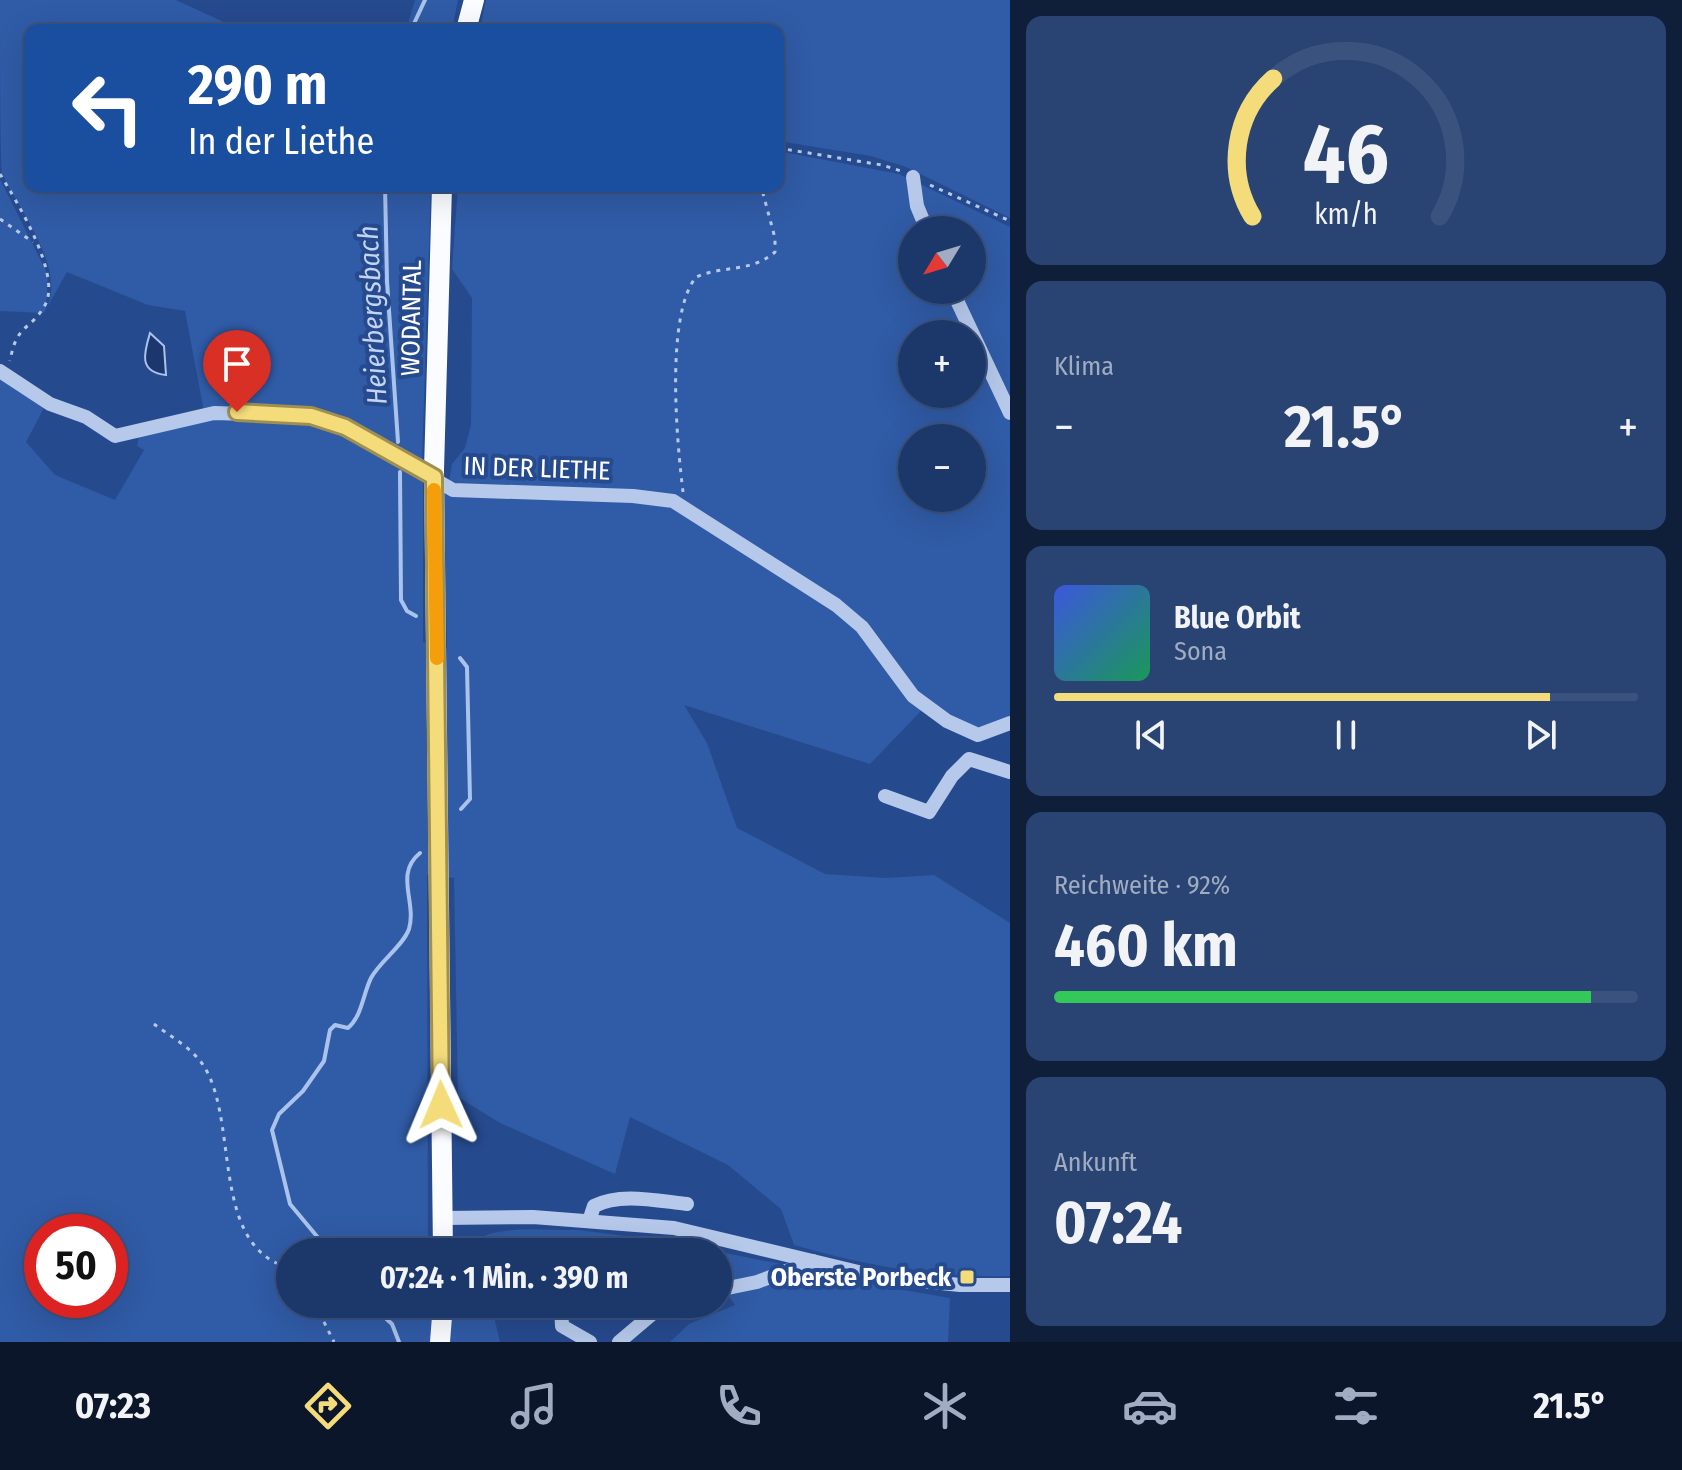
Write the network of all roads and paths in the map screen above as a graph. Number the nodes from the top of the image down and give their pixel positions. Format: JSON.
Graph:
{"nodes":[{"id":1,"x":474,"y":0,"type":"edge"},
{"id":2,"x":468,"y":24,"type":"edge"},
{"id":3,"x":784,"y":149,"type":"edge"},
{"id":4,"x":0,"y":174,"type":"edge"},
{"id":5,"x":913,"y":177,"type":"junction"},
{"id":6,"x":442,"y":192,"type":"edge"},
{"id":7,"x":763,"y":192,"type":"edge"},
{"id":8,"x":921,"y":216,"type":"edge"},
{"id":9,"x":0,"y":219,"type":"edge"},
{"id":10,"x":1010,"y":221,"type":"edge"},
{"id":11,"x":36,"y":245,"type":"junction"},
{"id":12,"x":959,"y":304,"type":"edge"},
{"id":13,"x":4,"y":372,"type":"edge"},
{"id":14,"x":1010,"y":413,"type":"edge"},
{"id":15,"x":434,"y":477,"type":"junction"},
{"id":16,"x":685,"y":508,"type":"junction"},
{"id":17,"x":1010,"y":723,"type":"edge"},
{"id":18,"x":1010,"y":772,"type":"edge"},
{"id":19,"x":885,"y":796,"type":"dead end"},
{"id":20,"x":154,"y":1024,"type":"dead end"},
{"id":21,"x":687,"y":1204,"type":"dead end"},
{"id":22,"x":443,"y":1218,"type":"junction"},
{"id":23,"x":477,"y":1218,"type":"junction"},
{"id":24,"x":589,"y":1221,"type":"junction"},
{"id":25,"x":443,"y":1238,"type":"edge"},
{"id":26,"x":468,"y":1238,"type":"edge"},
{"id":27,"x":813,"y":1261,"type":"junction"},
{"id":28,"x":276,"y":1264,"type":"edge"},
{"id":29,"x":1010,"y":1285,"type":"edge"},
{"id":30,"x":732,"y":1287,"type":"edge"},
{"id":31,"x":322,"y":1318,"type":"edge"},
{"id":32,"x":442,"y":1318,"type":"edge"},
{"id":33,"x":562,"y":1318,"type":"edge"},
{"id":34,"x":647,"y":1318,"type":"edge"},
{"id":35,"x":334,"y":1342,"type":"edge"},
{"id":36,"x":440,"y":1342,"type":"edge"},
{"id":37,"x":590,"y":1342,"type":"edge"},
{"id":38,"x":619,"y":1342,"type":"edge"}],
"edges":[{"from":1,"to":2,"type":"main road"},
{"from":3,"to":5,"type":"path"},
{"from":4,"to":11,"type":"path"},
{"from":5,"to":8,"type":"street"},
{"from":5,"to":10,"type":"path"},
{"from":6,"to":15,"type":"main road","name":"WODANTAL"},
{"from":7,"to":16,"type":"path"},
{"from":9,"to":11,"type":"path"},
{"from":11,"to":13,"type":"path"},
{"from":12,"to":14,"type":"street"},
{"from":13,"to":15,"type":"street","name":"IN DER LIETHE"},
{"from":15,"to":16,"type":"street","name":"IN DER LIETHE"},
{"from":15,"to":22,"type":"main road","name":"WODANTAL"},
{"from":16,"to":17,"type":"street","name":"IN DER LIETHE"},
{"from":18,"to":19,"type":"street"},
{"from":20,"to":28,"type":"path"},
{"from":21,"to":24,"type":"street"},
{"from":22,"to":23,"type":"street"},
{"from":22,"to":25,"type":"main road","name":"WODANTAL"},
{"from":23,"to":24,"type":"street"},
{"from":23,"to":26,"type":"path"},
{"from":24,"to":27,"type":"street"},
{"from":27,"to":29,"type":"street"},
{"from":27,"to":30,"type":"street"},
{"from":31,"to":35,"type":"path"},
{"from":32,"to":36,"type":"main road"},
{"from":33,"to":37,"type":"street"},
{"from":34,"to":38,"type":"street"}]}
